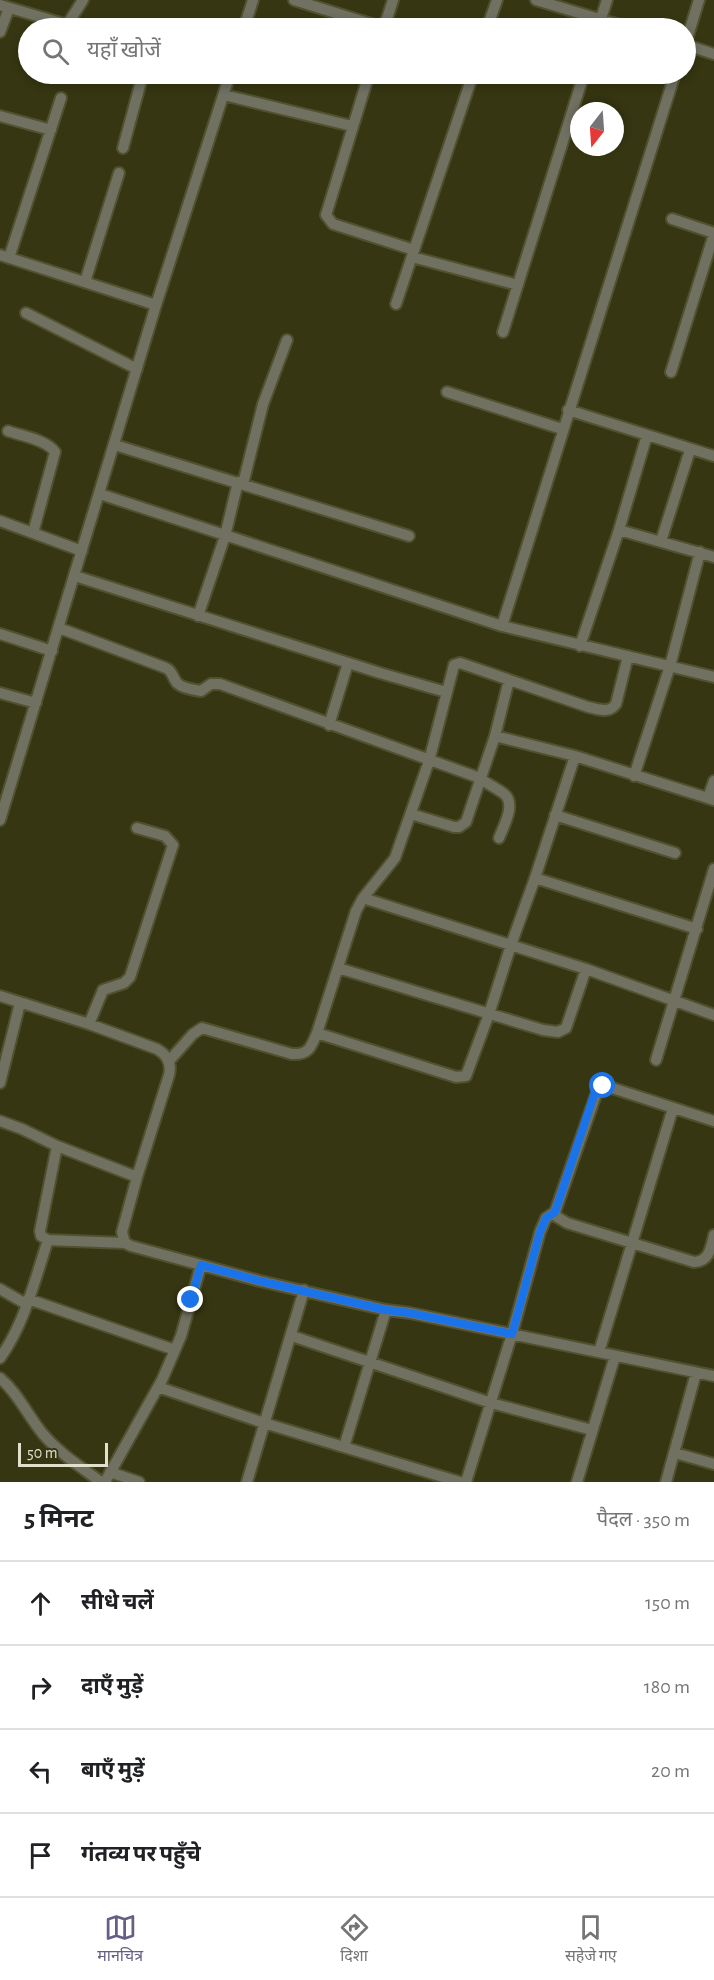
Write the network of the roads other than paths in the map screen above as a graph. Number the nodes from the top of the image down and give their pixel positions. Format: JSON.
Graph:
{"nodes":[{"id":1,"x":83,"y":0,"type":"edge"},
{"id":2,"x":253,"y":0,"type":"edge"},
{"id":3,"x":294,"y":0,"type":"edge"},
{"id":4,"x":393,"y":0,"type":"edge"},
{"id":5,"x":497,"y":0,"type":"edge"},
{"id":6,"x":536,"y":0,"type":"edge"},
{"id":7,"x":607,"y":0,"type":"edge"},
{"id":8,"x":699,"y":0,"type":"edge"},
{"id":9,"x":5,"y":7,"type":"edge"},
{"id":10,"x":42,"y":18,"type":"edge"},
{"id":11,"x":76,"y":18,"type":"edge"},
{"id":12,"x":247,"y":18,"type":"edge"},
{"id":13,"x":352,"y":18,"type":"edge"},
{"id":14,"x":387,"y":18,"type":"edge"},
{"id":15,"x":491,"y":18,"type":"edge"},
{"id":16,"x":583,"y":18,"type":"edge"},
{"id":17,"x":601,"y":18,"type":"edge"},
{"id":18,"x":694,"y":18,"type":"edge"},
{"id":19,"x":0,"y":32,"type":"edge"},
{"id":20,"x":696,"y":48,"type":"edge"},
{"id":21,"x":714,"y":54,"type":"edge"},
{"id":22,"x":140,"y":84,"type":"edge"},
{"id":23,"x":227,"y":84,"type":"edge"},
{"id":24,"x":366,"y":84,"type":"edge"},
{"id":25,"x":469,"y":84,"type":"edge"},
{"id":26,"x":581,"y":84,"type":"edge"},
{"id":27,"x":672,"y":84,"type":"edge"},
{"id":28,"x":224,"y":95,"type":"junction"},
{"id":29,"x":61,"y":98,"type":"dead end"},
{"id":30,"x":0,"y":116,"type":"edge"},
{"id":31,"x":352,"y":126,"type":"junction"},
{"id":32,"x":51,"y":130,"type":"junction"},
{"id":33,"x":123,"y":148,"type":"dead end"},
{"id":34,"x":119,"y":173,"type":"dead end"},
{"id":35,"x":672,"y":219,"type":"dead end"},
{"id":36,"x":714,"y":234,"type":"edge"},
{"id":37,"x":413,"y":253,"type":"junction"},
{"id":38,"x":4,"y":256,"type":"edge"},
{"id":39,"x":85,"y":282,"type":"junction"},
{"id":40,"x":518,"y":285,"type":"junction"},
{"id":41,"x":396,"y":304,"type":"dead end"},
{"id":42,"x":156,"y":305,"type":"junction"},
{"id":43,"x":26,"y":313,"type":"dead end"},
{"id":44,"x":503,"y":332,"type":"dead end"},
{"id":45,"x":287,"y":340,"type":"dead end"},
{"id":46,"x":137,"y":369,"type":"junction"},
{"id":47,"x":671,"y":372,"type":"dead end"},
{"id":48,"x":447,"y":392,"type":"dead end"},
{"id":49,"x":568,"y":410,"type":"junction"},
{"id":50,"x":562,"y":429,"type":"junction"},
{"id":51,"x":8,"y":431,"type":"dead end"},
{"id":52,"x":647,"y":435,"type":"junction"},
{"id":53,"x":115,"y":445,"type":"junction"},
{"id":54,"x":690,"y":450,"type":"junction"},
{"id":55,"x":714,"y":456,"type":"edge"},
{"id":56,"x":240,"y":483,"type":"junction"},
{"id":57,"x":100,"y":494,"type":"junction"},
{"id":58,"x":0,"y":521,"type":"edge"},
{"id":59,"x":619,"y":530,"type":"junction"},
{"id":60,"x":33,"y":533,"type":"junction"},
{"id":61,"x":225,"y":536,"type":"junction"},
{"id":62,"x":409,"y":536,"type":"dead end"},
{"id":63,"x":661,"y":541,"type":"junction"},
{"id":64,"x":81,"y":551,"type":"junction"},
{"id":65,"x":700,"y":552,"type":"junction"},
{"id":66,"x":714,"y":557,"type":"edge"},
{"id":67,"x":75,"y":576,"type":"junction"},
{"id":68,"x":198,"y":616,"type":"junction"},
{"id":69,"x":501,"y":626,"type":"junction"},
{"id":70,"x":59,"y":628,"type":"junction"},
{"id":71,"x":0,"y":634,"type":"edge"},
{"id":72,"x":580,"y":646,"type":"junction"},
{"id":73,"x":52,"y":651,"type":"junction"},
{"id":74,"x":628,"y":656,"type":"junction"},
{"id":75,"x":348,"y":663,"type":"junction"},
{"id":76,"x":670,"y":666,"type":"junction"},
{"id":77,"x":714,"y":677,"type":"edge"},
{"id":78,"x":509,"y":680,"type":"junction"},
{"id":79,"x":446,"y":692,"type":"junction"},
{"id":80,"x":0,"y":693,"type":"edge"},
{"id":81,"x":36,"y":703,"type":"junction"},
{"id":82,"x":329,"y":725,"type":"junction"},
{"id":83,"x":495,"y":736,"type":"junction"},
{"id":84,"x":575,"y":756,"type":"junction"},
{"id":85,"x":429,"y":761,"type":"junction"},
{"id":86,"x":634,"y":776,"type":"junction"},
{"id":87,"x":481,"y":780,"type":"junction"},
{"id":88,"x":714,"y":782,"type":"edge"},
{"id":89,"x":711,"y":799,"type":"edge"},
{"id":90,"x":411,"y":814,"type":"junction"},
{"id":91,"x":555,"y":815,"type":"junction"},
{"id":92,"x":0,"y":820,"type":"edge"},
{"id":93,"x":137,"y":828,"type":"dead end"},
{"id":94,"x":499,"y":838,"type":"dead end"},
{"id":95,"x":675,"y":853,"type":"dead end"},
{"id":96,"x":714,"y":869,"type":"edge"},
{"id":97,"x":535,"y":878,"type":"junction"},
{"id":98,"x":363,"y":898,"type":"junction"},
{"id":99,"x":697,"y":929,"type":"junction"},
{"id":100,"x":511,"y":945,"type":"junction"},
{"id":101,"x":338,"y":968,"type":"junction"},
{"id":102,"x":586,"y":969,"type":"junction"},
{"id":103,"x":0,"y":996,"type":"edge"},
{"id":104,"x":674,"y":1000,"type":"junction"},
{"id":105,"x":20,"y":1003,"type":"junction"},
{"id":106,"x":489,"y":1014,"type":"junction"},
{"id":107,"x":714,"y":1015,"type":"edge"},
{"id":108,"x":89,"y":1024,"type":"junction"},
{"id":109,"x":317,"y":1033,"type":"junction"},
{"id":110,"x":656,"y":1060,"type":"dead end"},
{"id":111,"x":169,"y":1061,"type":"junction"},
{"id":112,"x":0,"y":1083,"type":"edge"},
{"id":113,"x":673,"y":1108,"type":"junction"},
{"id":114,"x":0,"y":1121,"type":"edge"},
{"id":115,"x":714,"y":1121,"type":"edge"},
{"id":116,"x":57,"y":1146,"type":"junction"},
{"id":117,"x":137,"y":1177,"type":"junction"},
{"id":118,"x":555,"y":1212,"type":"junction"},
{"id":119,"x":714,"y":1235,"type":"edge"},
{"id":120,"x":48,"y":1240,"type":"junction"},
{"id":121,"x":125,"y":1243,"type":"junction"},
{"id":122,"x":633,"y":1244,"type":"junction"},
{"id":123,"x":201,"y":1265,"type":"junction"},
{"id":124,"x":0,"y":1290,"type":"edge"},
{"id":125,"x":304,"y":1290,"type":"junction"},
{"id":126,"x":27,"y":1302,"type":"junction"},
{"id":127,"x":386,"y":1310,"type":"junction"},
{"id":128,"x":512,"y":1334,"type":"junction"},
{"id":129,"x":292,"y":1336,"type":"junction"},
{"id":130,"x":175,"y":1350,"type":"junction"},
{"id":131,"x":599,"y":1352,"type":"junction"},
{"id":132,"x":615,"y":1356,"type":"junction"},
{"id":133,"x":0,"y":1358,"type":"edge"},
{"id":134,"x":370,"y":1362,"type":"junction"},
{"id":135,"x":696,"y":1372,"type":"junction"},
{"id":136,"x":714,"y":1376,"type":"edge"},
{"id":137,"x":0,"y":1378,"type":"edge"},
{"id":138,"x":158,"y":1387,"type":"junction"},
{"id":139,"x":491,"y":1403,"type":"junction"},
{"id":140,"x":264,"y":1423,"type":"junction"},
{"id":141,"x":592,"y":1430,"type":"junction"},
{"id":142,"x":344,"y":1448,"type":"junction"},
{"id":143,"x":675,"y":1453,"type":"junction"},
{"id":144,"x":714,"y":1464,"type":"edge"},
{"id":145,"x":106,"y":1479,"type":"edge"},
{"id":146,"x":140,"y":1482,"type":"edge"},
{"id":147,"x":248,"y":1482,"type":"edge"},
{"id":148,"x":460,"y":1482,"type":"edge"},
{"id":149,"x":466,"y":1482,"type":"edge"},
{"id":150,"x":577,"y":1482,"type":"edge"},
{"id":151,"x":666,"y":1482,"type":"edge"}],
"edges":[{"from":1,"to":11,"type":"street"},
{"from":2,"to":12,"type":"street"},
{"from":3,"to":13,"type":"street"},
{"from":4,"to":14,"type":"street"},
{"from":5,"to":15,"type":"street"},
{"from":6,"to":16,"type":"street"},
{"from":7,"to":17,"type":"street"},
{"from":8,"to":18,"type":"street"},
{"from":9,"to":10,"type":"street"},
{"from":9,"to":19,"type":"street"},
{"from":20,"to":21,"type":"street"},
{"from":22,"to":33,"type":"street"},
{"from":23,"to":28,"type":"street"},
{"from":24,"to":31,"type":"street"},
{"from":25,"to":37,"type":"street"},
{"from":26,"to":40,"type":"street"},
{"from":27,"to":49,"type":"street"},
{"from":28,"to":31,"type":"street"},
{"from":28,"to":42,"type":"street"},
{"from":29,"to":32,"type":"street"},
{"from":30,"to":32,"type":"street"},
{"from":31,"to":37,"type":"street"},
{"from":32,"to":38,"type":"street"},
{"from":34,"to":39,"type":"street"},
{"from":35,"to":36,"type":"street"},
{"from":36,"to":47,"type":"street"},
{"from":37,"to":40,"type":"street"},
{"from":37,"to":41,"type":"street"},
{"from":38,"to":39,"type":"street"},
{"from":39,"to":42,"type":"street"},
{"from":40,"to":44,"type":"street"},
{"from":42,"to":46,"type":"street"},
{"from":43,"to":46,"type":"street"},
{"from":45,"to":56,"type":"street"},
{"from":46,"to":53,"type":"street"},
{"from":48,"to":50,"type":"street"},
{"from":49,"to":50,"type":"street"},
{"from":49,"to":52,"type":"street"},
{"from":50,"to":69,"type":"street"},
{"from":51,"to":60,"type":"street"},
{"from":52,"to":54,"type":"street"},
{"from":52,"to":59,"type":"street"},
{"from":53,"to":56,"type":"street"},
{"from":53,"to":57,"type":"street"},
{"from":54,"to":55,"type":"street"},
{"from":54,"to":63,"type":"street"},
{"from":56,"to":61,"type":"street"},
{"from":56,"to":62,"type":"street"},
{"from":57,"to":61,"type":"street"},
{"from":57,"to":64,"type":"street"},
{"from":58,"to":60,"type":"street"},
{"from":59,"to":63,"type":"street"},
{"from":59,"to":72,"type":"street"},
{"from":60,"to":64,"type":"street"},
{"from":61,"to":68,"type":"street"},
{"from":61,"to":69,"type":"street"},
{"from":63,"to":65,"type":"street"},
{"from":64,"to":67,"type":"street"},
{"from":65,"to":66,"type":"street"},
{"from":65,"to":76,"type":"street"},
{"from":67,"to":68,"type":"street"},
{"from":67,"to":70,"type":"street"},
{"from":68,"to":75,"type":"street"},
{"from":69,"to":72,"type":"street"},
{"from":70,"to":73,"type":"street"},
{"from":70,"to":82,"type":"street"},
{"from":71,"to":73,"type":"street"},
{"from":72,"to":74,"type":"street"},
{"from":73,"to":81,"type":"street"},
{"from":74,"to":76,"type":"street"},
{"from":74,"to":78,"type":"street"},
{"from":75,"to":79,"type":"street"},
{"from":75,"to":82,"type":"street"},
{"from":76,"to":77,"type":"street"},
{"from":76,"to":86,"type":"street"},
{"from":78,"to":79,"type":"street"},
{"from":78,"to":83,"type":"street"},
{"from":79,"to":85,"type":"street"},
{"from":80,"to":81,"type":"street"},
{"from":81,"to":92,"type":"street"},
{"from":82,"to":85,"type":"street"},
{"from":83,"to":84,"type":"street"},
{"from":83,"to":87,"type":"street"},
{"from":84,"to":86,"type":"street"},
{"from":84,"to":91,"type":"street"},
{"from":85,"to":87,"type":"street"},
{"from":85,"to":90,"type":"street"},
{"from":86,"to":89,"type":"street"},
{"from":87,"to":90,"type":"street"},
{"from":87,"to":94,"type":"street"},
{"from":88,"to":89,"type":"street"},
{"from":90,"to":98,"type":"street"},
{"from":91,"to":95,"type":"street"},
{"from":91,"to":97,"type":"street"},
{"from":93,"to":108,"type":"street"},
{"from":96,"to":99,"type":"street"},
{"from":97,"to":99,"type":"street"},
{"from":97,"to":100,"type":"street"},
{"from":98,"to":100,"type":"street"},
{"from":98,"to":101,"type":"street"},
{"from":99,"to":104,"type":"street"},
{"from":100,"to":102,"type":"street"},
{"from":100,"to":106,"type":"street"},
{"from":101,"to":106,"type":"street"},
{"from":101,"to":109,"type":"street"},
{"from":102,"to":104,"type":"street"},
{"from":102,"to":106,"type":"street"},
{"from":103,"to":105,"type":"street"},
{"from":104,"to":107,"type":"street"},
{"from":104,"to":110,"type":"street"},
{"from":105,"to":108,"type":"street"},
{"from":105,"to":112,"type":"street"},
{"from":106,"to":109,"type":"street"},
{"from":108,"to":111,"type":"street"},
{"from":109,"to":111,"type":"street"},
{"from":111,"to":117,"type":"street"},
{"from":113,"to":115,"type":"street"},
{"from":113,"to":118,"type":"street"},
{"from":113,"to":122,"type":"street"},
{"from":114,"to":116,"type":"street"},
{"from":116,"to":117,"type":"street"},
{"from":116,"to":120,"type":"street"},
{"from":117,"to":121,"type":"street"},
{"from":118,"to":122,"type":"street"},
{"from":118,"to":128,"type":"street"},
{"from":119,"to":122,"type":"street"},
{"from":120,"to":121,"type":"street"},
{"from":120,"to":126,"type":"street"},
{"from":121,"to":123,"type":"street"},
{"from":122,"to":131,"type":"street"},
{"from":123,"to":125,"type":"street"},
{"from":123,"to":130,"type":"street"},
{"from":124,"to":126,"type":"street"},
{"from":125,"to":127,"type":"street"},
{"from":125,"to":129,"type":"street"},
{"from":126,"to":130,"type":"street"},
{"from":126,"to":133,"type":"street"},
{"from":127,"to":128,"type":"street"},
{"from":127,"to":134,"type":"street"},
{"from":128,"to":131,"type":"street"},
{"from":128,"to":139,"type":"street"},
{"from":129,"to":134,"type":"street"},
{"from":129,"to":140,"type":"street"},
{"from":130,"to":138,"type":"street"},
{"from":131,"to":132,"type":"street"},
{"from":132,"to":135,"type":"street"},
{"from":132,"to":141,"type":"street"},
{"from":134,"to":139,"type":"street"},
{"from":134,"to":142,"type":"street"},
{"from":135,"to":136,"type":"street"},
{"from":135,"to":143,"type":"street"},
{"from":137,"to":145,"type":"street"},
{"from":138,"to":140,"type":"street"},
{"from":138,"to":145,"type":"street"},
{"from":139,"to":141,"type":"street"},
{"from":139,"to":149,"type":"street"},
{"from":140,"to":142,"type":"street"},
{"from":140,"to":147,"type":"street"},
{"from":141,"to":150,"type":"street"},
{"from":142,"to":148,"type":"street"},
{"from":143,"to":144,"type":"street"},
{"from":143,"to":151,"type":"street"},
{"from":145,"to":146,"type":"street"}]}
